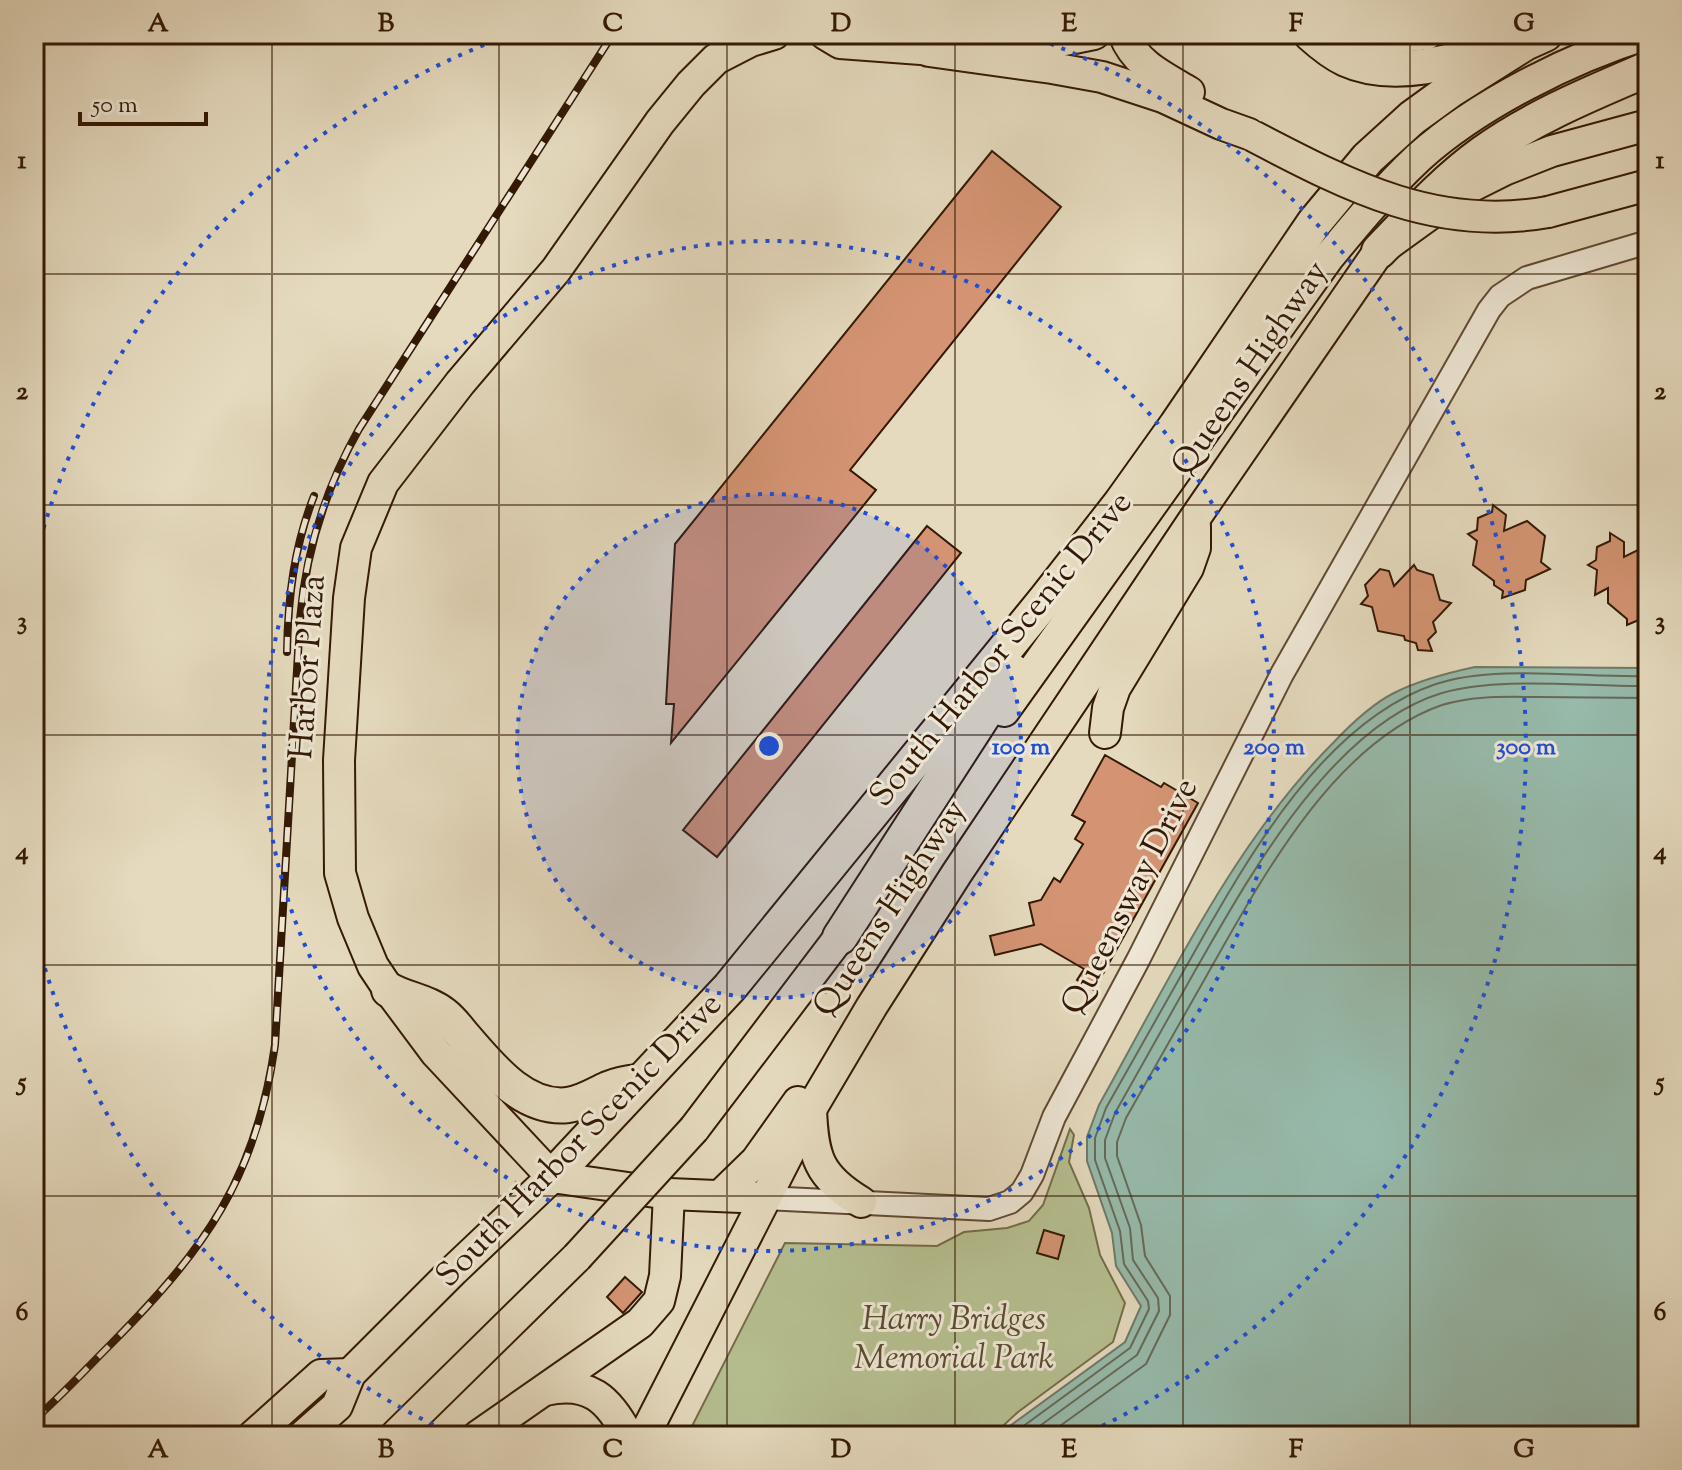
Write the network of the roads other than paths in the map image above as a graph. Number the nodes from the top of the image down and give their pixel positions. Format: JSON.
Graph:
{"nodes":[{"id":1,"x":774,"y":34,"type":"edge"},
{"id":2,"x":825,"y":34,"type":"edge"},
{"id":3,"x":1094,"y":34,"type":"edge"},
{"id":4,"x":1124,"y":34,"type":"edge"},
{"id":5,"x":1311,"y":34,"type":"edge"},
{"id":6,"x":1365,"y":34,"type":"edge"},
{"id":7,"x":1427,"y":34,"type":"edge"},
{"id":8,"x":1520,"y":34,"type":"edge"},
{"id":9,"x":1545,"y":34,"type":"edge"},
{"id":10,"x":1647,"y":34,"type":"edge"},
{"id":11,"x":929,"y":51,"type":"junction"},
{"id":12,"x":1648,"y":69,"type":"edge"},
{"id":13,"x":1648,"y":125,"type":"edge"},
{"id":14,"x":1251,"y":135,"type":"junction"},
{"id":15,"x":1648,"y":185,"type":"edge"},
{"id":16,"x":1648,"y":242,"type":"edge"},
{"id":17,"x":1379,"y":251,"type":"junction"},
{"id":18,"x":1121,"y":503,"type":"junction"},
{"id":19,"x":1195,"y":518,"type":"junction"},
{"id":20,"x":1105,"y":733,"type":"dead end"},
{"id":21,"x":917,"y":935,"type":"junction"},
{"id":22,"x":840,"y":937,"type":"junction"},
{"id":23,"x":389,"y":990,"type":"junction"},
{"id":24,"x":642,"y":1081,"type":"junction"},
{"id":25,"x":811,"y":1109,"type":"junction"},
{"id":26,"x":552,"y":1177,"type":"junction"},
{"id":27,"x":669,"y":1194,"type":"junction"},
{"id":28,"x":720,"y":1196,"type":"junction"},
{"id":29,"x":765,"y":1198,"type":"junction"},
{"id":30,"x":861,"y":1202,"type":"junction"},
{"id":31,"x":350,"y":1374,"type":"junction"},
{"id":32,"x":545,"y":1390,"type":"junction"},
{"id":33,"x":253,"y":1436,"type":"edge"},
{"id":34,"x":303,"y":1436,"type":"edge"},
{"id":35,"x":395,"y":1436,"type":"edge"},
{"id":36,"x":478,"y":1436,"type":"edge"},
{"id":37,"x":628,"y":1436,"type":"edge"},
{"id":38,"x":644,"y":1436,"type":"edge"}],
"edges":[{"from":1,"to":23,"type":"main road","name":"Harbor Plaza"},
{"from":2,"to":11,"type":"main road"},
{"from":3,"to":11,"type":"main road"},
{"from":4,"to":14,"type":"main road"},
{"from":5,"to":8,"type":"highway"},
{"from":6,"to":7,"type":"main road"},
{"from":9,"to":18,"type":"highway","name":"South Harbor Scenic Drive"},
{"from":10,"to":22,"type":"main road"},
{"from":11,"to":14,"type":"main road"},
{"from":12,"to":17,"type":"highway"},
{"from":13,"to":17,"type":"main road","name":"Queens Highway"},
{"from":14,"to":15,"type":"main road","bridge":true},
{"from":16,"to":30,"type":"street","name":"Queensway Drive"},
{"from":17,"to":19,"type":"main road","name":"Queens Highway"},
{"from":18,"to":22,"type":"highway"},
{"from":18,"to":24,"type":"highway","name":"South Harbor Scenic Drive"},
{"from":19,"to":20,"type":"main road"},
{"from":19,"to":21,"type":"main road","name":"Queens Highway"},
{"from":21,"to":25,"type":"main road","name":"Queens Highway"},
{"from":21,"to":28,"type":"main road"},
{"from":22,"to":35,"type":"main road","bridge":true},
{"from":23,"to":24,"type":"highway"},
{"from":23,"to":26,"type":"main road","name":"Harbor Plaza"},
{"from":24,"to":26,"type":"highway","name":"South Harbor Scenic Drive"},
{"from":25,"to":29,"type":"main road","name":"Queens Highway"},
{"from":25,"to":30,"type":"main road"},
{"from":26,"to":27,"type":"main road"},
{"from":26,"to":31,"type":"main road","name":"South Harbor Scenic Drive"},
{"from":27,"to":28,"type":"main road"},
{"from":27,"to":32,"type":"main road"},
{"from":28,"to":29,"type":"main road"},
{"from":29,"to":30,"type":"street","name":"Queensway Drive"},
{"from":29,"to":38,"type":"main road","name":"Queens Highway"},
{"from":31,"to":33,"type":"main road"},
{"from":31,"to":34,"type":"main road","name":"South Harbor Scenic Drive"},
{"from":32,"to":36,"type":"main road"},
{"from":32,"to":37,"type":"main road"}]}
